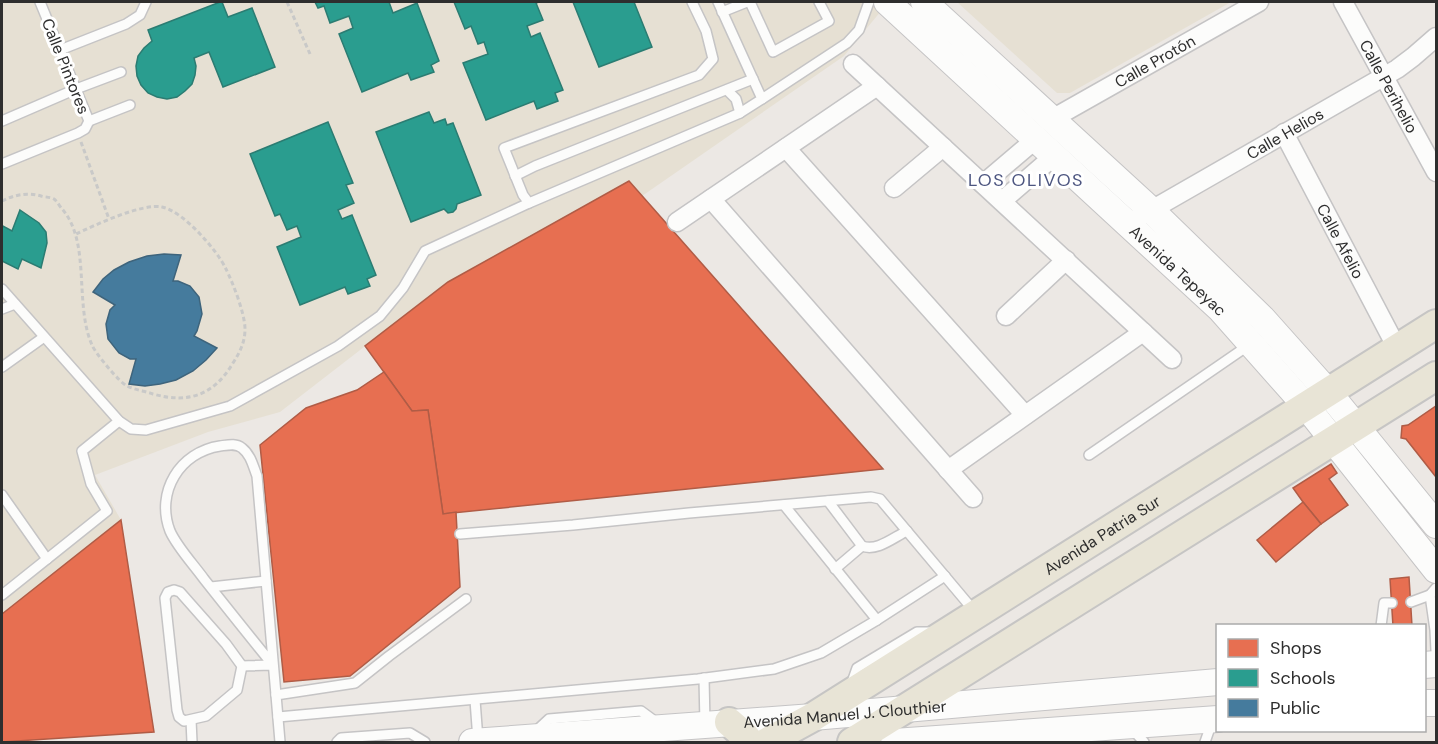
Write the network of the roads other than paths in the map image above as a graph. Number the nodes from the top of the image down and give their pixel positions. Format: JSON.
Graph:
{"nodes":[{"id":1,"x":40,"y":2,"type":"edge"},
{"id":2,"x":146,"y":2,"type":"edge"},
{"id":3,"x":692,"y":2,"type":"edge"},
{"id":4,"x":718,"y":2,"type":"edge"},
{"id":5,"x":749,"y":2,"type":"edge"},
{"id":6,"x":819,"y":2,"type":"edge"},
{"id":7,"x":869,"y":2,"type":"edge"},
{"id":8,"x":887,"y":2,"type":"edge"},
{"id":9,"x":924,"y":2,"type":"edge"},
{"id":10,"x":1258,"y":2,"type":"edge"},
{"id":11,"x":1343,"y":2,"type":"edge"},
{"id":12,"x":722,"y":12,"type":"junction"},
{"id":13,"x":1437,"y":37,"type":"edge"},
{"id":14,"x":60,"y":50,"type":"junction"},
{"id":15,"x":853,"y":64,"type":"dead end"},
{"id":16,"x":121,"y":72,"type":"dead end"},
{"id":17,"x":1383,"y":76,"type":"junction"},
{"id":18,"x":753,"y":79,"type":"junction"},
{"id":19,"x":877,"y":86,"type":"junction"},
{"id":20,"x":76,"y":89,"type":"junction"},
{"id":21,"x":727,"y":90,"type":"junction"},
{"id":22,"x":762,"y":99,"type":"junction"},
{"id":23,"x":130,"y":105,"type":"dead end"},
{"id":24,"x":740,"y":113,"type":"junction"},
{"id":25,"x":1052,"y":119,"type":"junction"},
{"id":26,"x":2,"y":121,"type":"edge"},
{"id":27,"x":84,"y":128,"type":"junction"},
{"id":28,"x":1284,"y":133,"type":"junction"},
{"id":29,"x":943,"y":147,"type":"junction"},
{"id":30,"x":786,"y":148,"type":"junction"},
{"id":31,"x":1045,"y":148,"type":"junction"},
{"id":32,"x":2,"y":164,"type":"edge"},
{"id":33,"x":1437,"y":172,"type":"edge"},
{"id":34,"x":514,"y":176,"type":"junction"},
{"id":35,"x":983,"y":184,"type":"junction"},
{"id":36,"x":894,"y":188,"type":"dead end"},
{"id":37,"x":711,"y":199,"type":"junction"},
{"id":38,"x":1002,"y":201,"type":"junction"},
{"id":39,"x":529,"y":203,"type":"junction"},
{"id":40,"x":1151,"y":210,"type":"junction"},
{"id":41,"x":677,"y":222,"type":"dead end"},
{"id":42,"x":1127,"y":224,"type":"junction"},
{"id":43,"x":1066,"y":260,"type":"junction"},
{"id":44,"x":2,"y":289,"type":"edge"},
{"id":45,"x":15,"y":304,"type":"junction"},
{"id":46,"x":2,"y":309,"type":"edge"},
{"id":47,"x":1006,"y":316,"type":"dead end"},
{"id":48,"x":1437,"y":324,"type":"edge"},
{"id":49,"x":1143,"y":332,"type":"junction"},
{"id":50,"x":44,"y":337,"type":"junction"},
{"id":51,"x":1251,"y":344,"type":"junction"},
{"id":52,"x":1397,"y":348,"type":"junction"},
{"id":53,"x":1172,"y":359,"type":"dead end"},
{"id":54,"x":2,"y":367,"type":"edge"},
{"id":55,"x":1437,"y":376,"type":"edge"},
{"id":56,"x":1317,"y":399,"type":"junction"},
{"id":57,"x":1025,"y":415,"type":"junction"},
{"id":58,"x":119,"y":421,"type":"junction"},
{"id":59,"x":1345,"y":433,"type":"junction"},
{"id":60,"x":1089,"y":455,"type":"dead end"},
{"id":61,"x":948,"y":470,"type":"junction"},
{"id":62,"x":2,"y":495,"type":"edge"},
{"id":63,"x":973,"y":498,"type":"dead end"},
{"id":64,"x":828,"y":501,"type":"junction"},
{"id":65,"x":784,"y":505,"type":"junction"},
{"id":66,"x":1437,"y":525,"type":"edge"},
{"id":67,"x":907,"y":531,"type":"junction"},
{"id":68,"x":460,"y":534,"type":"dead end"},
{"id":69,"x":862,"y":546,"type":"junction"},
{"id":70,"x":47,"y":559,"type":"junction"},
{"id":71,"x":835,"y":569,"type":"junction"},
{"id":72,"x":1437,"y":570,"type":"edge"},
{"id":73,"x":945,"y":576,"type":"junction"},
{"id":74,"x":266,"y":581,"type":"junction"},
{"id":75,"x":211,"y":587,"type":"junction"},
{"id":76,"x":1433,"y":592,"type":"edge"},
{"id":77,"x":2,"y":595,"type":"edge"},
{"id":78,"x":466,"y":599,"type":"dead end"},
{"id":79,"x":1411,"y":602,"type":"dead end"},
{"id":80,"x":1392,"y":603,"type":"dead end"},
{"id":81,"x":976,"y":614,"type":"junction"},
{"id":82,"x":877,"y":620,"type":"junction"},
{"id":83,"x":1381,"y":624,"type":"edge"},
{"id":84,"x":1435,"y":630,"type":"edge"},
{"id":85,"x":1437,"y":651,"type":"edge"},
{"id":86,"x":273,"y":665,"type":"junction"},
{"id":87,"x":242,"y":666,"type":"junction"},
{"id":88,"x":704,"y":678,"type":"junction"},
{"id":89,"x":1216,"y":681,"type":"edge"},
{"id":90,"x":276,"y":695,"type":"junction"},
{"id":91,"x":476,"y":700,"type":"junction"},
{"id":92,"x":908,"y":707,"type":"junction"},
{"id":93,"x":278,"y":717,"type":"junction"},
{"id":94,"x":813,"y":717,"type":"junction"},
{"id":95,"x":187,"y":721,"type":"junction"},
{"id":96,"x":717,"y":723,"type":"junction"},
{"id":97,"x":1212,"y":727,"type":"edge"},
{"id":98,"x":1136,"y":734,"type":"edge"},
{"id":99,"x":278,"y":740,"type":"edge"},
{"id":100,"x":954,"y":740,"type":"edge"},
{"id":101,"x":192,"y":742,"type":"edge"},
{"id":102,"x":337,"y":742,"type":"edge"},
{"id":103,"x":424,"y":742,"type":"edge"},
{"id":104,"x":472,"y":742,"type":"edge"},
{"id":105,"x":478,"y":742,"type":"edge"},
{"id":106,"x":750,"y":742,"type":"edge"},
{"id":107,"x":767,"y":742,"type":"edge"},
{"id":108,"x":852,"y":742,"type":"edge"},
{"id":109,"x":908,"y":742,"type":"edge"}],
"edges":[{"from":1,"to":14,"type":"lane","name":"Calle Pintores"},
{"from":2,"to":14,"type":"lane"},
{"from":3,"to":34,"type":"lane"},
{"from":4,"to":12,"type":"lane"},
{"from":5,"to":6,"type":"lane"},
{"from":5,"to":12,"type":"lane"},
{"from":7,"to":22,"type":"lane"},
{"from":8,"to":31,"type":"street","name":"Avenida Tepeyac"},
{"from":9,"to":25,"type":"street","name":"Avenida Tepeyac"},
{"from":10,"to":25,"type":"street","name":"Calle Protón"},
{"from":11,"to":17,"type":"street","name":"Calle Perihelio"},
{"from":12,"to":18,"type":"lane"},
{"from":13,"to":17,"type":"street","name":"Calle Helios"},
{"from":14,"to":20,"type":"lane","name":"Calle Pintores"},
{"from":15,"to":19,"type":"street"},
{"from":16,"to":20,"type":"lane"},
{"from":17,"to":28,"type":"street","name":"Calle Helios"},
{"from":17,"to":33,"type":"street","name":"Calle Perihelio"},
{"from":18,"to":21,"type":"lane"},
{"from":18,"to":22,"type":"lane"},
{"from":19,"to":29,"type":"street"},
{"from":19,"to":30,"type":"street"},
{"from":20,"to":26,"type":"lane"},
{"from":20,"to":27,"type":"lane","name":"Calle Pintores"},
{"from":21,"to":24,"type":"lane"},
{"from":21,"to":34,"type":"lane"},
{"from":22,"to":24,"type":"lane"},
{"from":23,"to":27,"type":"lane"},
{"from":24,"to":39,"type":"lane"},
{"from":25,"to":40,"type":"street","name":"Avenida Tepeyac"},
{"from":27,"to":32,"type":"lane"},
{"from":28,"to":40,"type":"street","name":"Calle Helios"},
{"from":28,"to":52,"type":"street","name":"Calle Afelio"},
{"from":29,"to":35,"type":"street"},
{"from":29,"to":36,"type":"street"},
{"from":30,"to":37,"type":"street"},
{"from":30,"to":57,"type":"street"},
{"from":31,"to":35,"type":"street"},
{"from":31,"to":38,"type":"street"},
{"from":31,"to":42,"type":"street","name":"Avenida Tepeyac"},
{"from":34,"to":39,"type":"lane"},
{"from":35,"to":38,"type":"street"},
{"from":37,"to":41,"type":"street"},
{"from":37,"to":61,"type":"street"},
{"from":38,"to":43,"type":"street"},
{"from":39,"to":58,"type":"lane"},
{"from":40,"to":42,"type":"street","name":"Calle Helios"},
{"from":40,"to":56,"type":"street","name":"Avenida Tepeyac"},
{"from":42,"to":51,"type":"street","name":"Avenida Tepeyac"},
{"from":43,"to":47,"type":"street"},
{"from":43,"to":49,"type":"street"},
{"from":44,"to":45,"type":"lane"},
{"from":45,"to":46,"type":"lane"},
{"from":45,"to":50,"type":"lane"},
{"from":48,"to":52,"type":"main road","name":"Avenida Patria Sur"},
{"from":49,"to":53,"type":"street"},
{"from":49,"to":57,"type":"street"},
{"from":50,"to":54,"type":"lane"},
{"from":50,"to":58,"type":"lane"},
{"from":51,"to":56,"type":"street","name":"Avenida Tepeyac"},
{"from":51,"to":60,"type":"lane"},
{"from":52,"to":56,"type":"main road","name":"Avenida Patria Sur"},
{"from":55,"to":59,"type":"main road"},
{"from":56,"to":59,"type":"street","name":"Avenida Tepeyac"},
{"from":56,"to":81,"type":"main road","name":"Avenida Patria Sur"},
{"from":57,"to":61,"type":"street"},
{"from":58,"to":70,"type":"lane"},
{"from":59,"to":66,"type":"street","name":"Avenida Tepeyac"},
{"from":59,"to":72,"type":"street","name":"Avenida Tepeyac"},
{"from":59,"to":92,"type":"main road"},
{"from":61,"to":63,"type":"street"},
{"from":62,"to":70,"type":"lane"},
{"from":64,"to":65,"type":"lane"},
{"from":64,"to":67,"type":"lane"},
{"from":64,"to":69,"type":"lane"},
{"from":65,"to":68,"type":"lane"},
{"from":65,"to":71,"type":"lane"},
{"from":67,"to":69,"type":"lane"},
{"from":67,"to":73,"type":"lane"},
{"from":69,"to":71,"type":"lane"},
{"from":70,"to":77,"type":"lane"},
{"from":71,"to":82,"type":"lane"},
{"from":73,"to":81,"type":"lane"},
{"from":73,"to":82,"type":"lane"},
{"from":74,"to":75,"type":"lane"},
{"from":74,"to":75,"type":"lane"},
{"from":74,"to":86,"type":"lane"},
{"from":75,"to":86,"type":"lane"},
{"from":76,"to":79,"type":"lane"},
{"from":76,"to":84,"type":"lane"},
{"from":78,"to":90,"type":"lane"},
{"from":80,"to":83,"type":"lane"},
{"from":81,"to":94,"type":"main road","name":"Avenida Patria Sur"},
{"from":82,"to":88,"type":"lane"},
{"from":84,"to":85,"type":"lane"},
{"from":86,"to":87,"type":"lane"},
{"from":86,"to":90,"type":"lane"},
{"from":87,"to":95,"type":"lane"},
{"from":87,"to":95,"type":"lane"},
{"from":88,"to":91,"type":"lane"},
{"from":88,"to":96,"type":"lane"},
{"from":89,"to":92,"type":"street","name":"Avenida Manuel J. Clouthier"},
{"from":90,"to":93,"type":"lane"},
{"from":91,"to":93,"type":"lane"},
{"from":91,"to":105,"type":"lane"},
{"from":92,"to":94,"type":"street","name":"Avenida Manuel J. Clouthier"},
{"from":92,"to":108,"type":"main road"},
{"from":93,"to":99,"type":"lane"},
{"from":94,"to":96,"type":"street","name":"Avenida Manuel J. Clouthier"},
{"from":94,"to":107,"type":"main road","name":"Avenida Patria Sur"},
{"from":95,"to":101,"type":"lane"},
{"from":96,"to":105,"type":"street","name":"Avenida Manuel J. Clouthier"},
{"from":96,"to":106,"type":"main road"},
{"from":97,"to":98,"type":"street","name":"Avenida Manuel J. Clouthier"},
{"from":98,"to":100,"type":"street","name":"Avenida Manuel J. Clouthier"},
{"from":100,"to":109,"type":"street","name":"Avenida Manuel J. Clouthier"},
{"from":102,"to":103,"type":"lane"},
{"from":104,"to":105,"type":"street","name":"Avenida Manuel J. Clouthier"}]}
